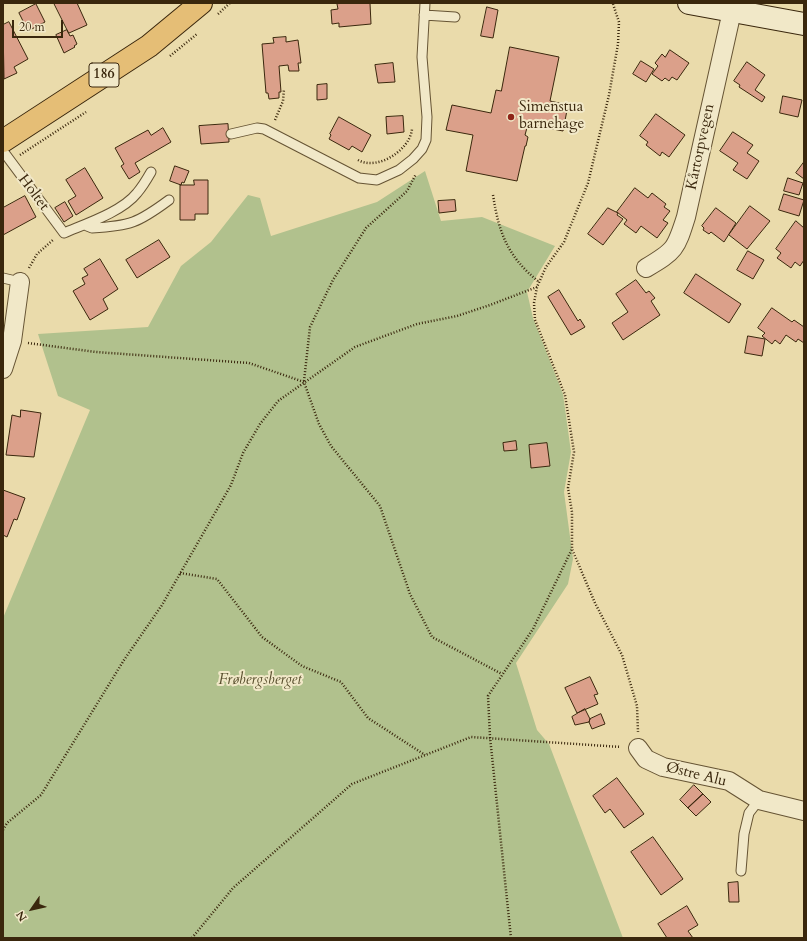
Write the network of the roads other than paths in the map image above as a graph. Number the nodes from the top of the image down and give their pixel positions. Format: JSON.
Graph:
{"nodes":[{"id":1,"x":201,"y":3,"type":"edge"},
{"id":2,"x":425,"y":3,"type":"edge"},
{"id":3,"x":689,"y":3,"type":"edge"},
{"id":4,"x":732,"y":10,"type":"junction"},
{"id":5,"x":424,"y":15,"type":"junction"},
{"id":6,"x":455,"y":17,"type":"dead end"},
{"id":7,"x":804,"y":24,"type":"edge"},
{"id":8,"x":231,"y":134,"type":"dead end"},
{"id":9,"x":3,"y":141,"type":"edge"},
{"id":10,"x":3,"y":151,"type":"edge"},
{"id":11,"x":151,"y":172,"type":"dead end"},
{"id":12,"x":169,"y":200,"type":"dead end"},
{"id":13,"x":87,"y":226,"type":"junction"},
{"id":14,"x":646,"y":268,"type":"dead end"},
{"id":15,"x":3,"y":278,"type":"edge"},
{"id":16,"x":20,"y":282,"type":"joint"},
{"id":17,"x":3,"y":369,"type":"edge"},
{"id":18,"x":638,"y":748,"type":"road end"},
{"id":19,"x":759,"y":800,"type":"junction"},
{"id":20,"x":804,"y":811,"type":"edge"},
{"id":21,"x":741,"y":871,"type":"dead end"}],
"edges":[{"from":1,"to":9,"type":"main road","number":"186"},
{"from":2,"to":5,"type":"lane"},
{"from":3,"to":4,"type":"main road"},
{"from":4,"to":7,"type":"main road"},
{"from":4,"to":14,"type":"street","name":"Kårtorpvegen"},
{"from":5,"to":6,"type":"lane"},
{"from":5,"to":8,"type":"lane"},
{"from":10,"to":13,"type":"lane","name":"Holtet"},
{"from":11,"to":13,"type":"lane"},
{"from":12,"to":13,"type":"lane"},
{"from":15,"to":16,"type":"lane"},
{"from":16,"to":17,"type":"street"},
{"from":18,"to":19,"type":"street","name":"Østre Alu"},
{"from":19,"to":20,"type":"street","name":"Østre Alu"},
{"from":19,"to":21,"type":"lane"}]}
